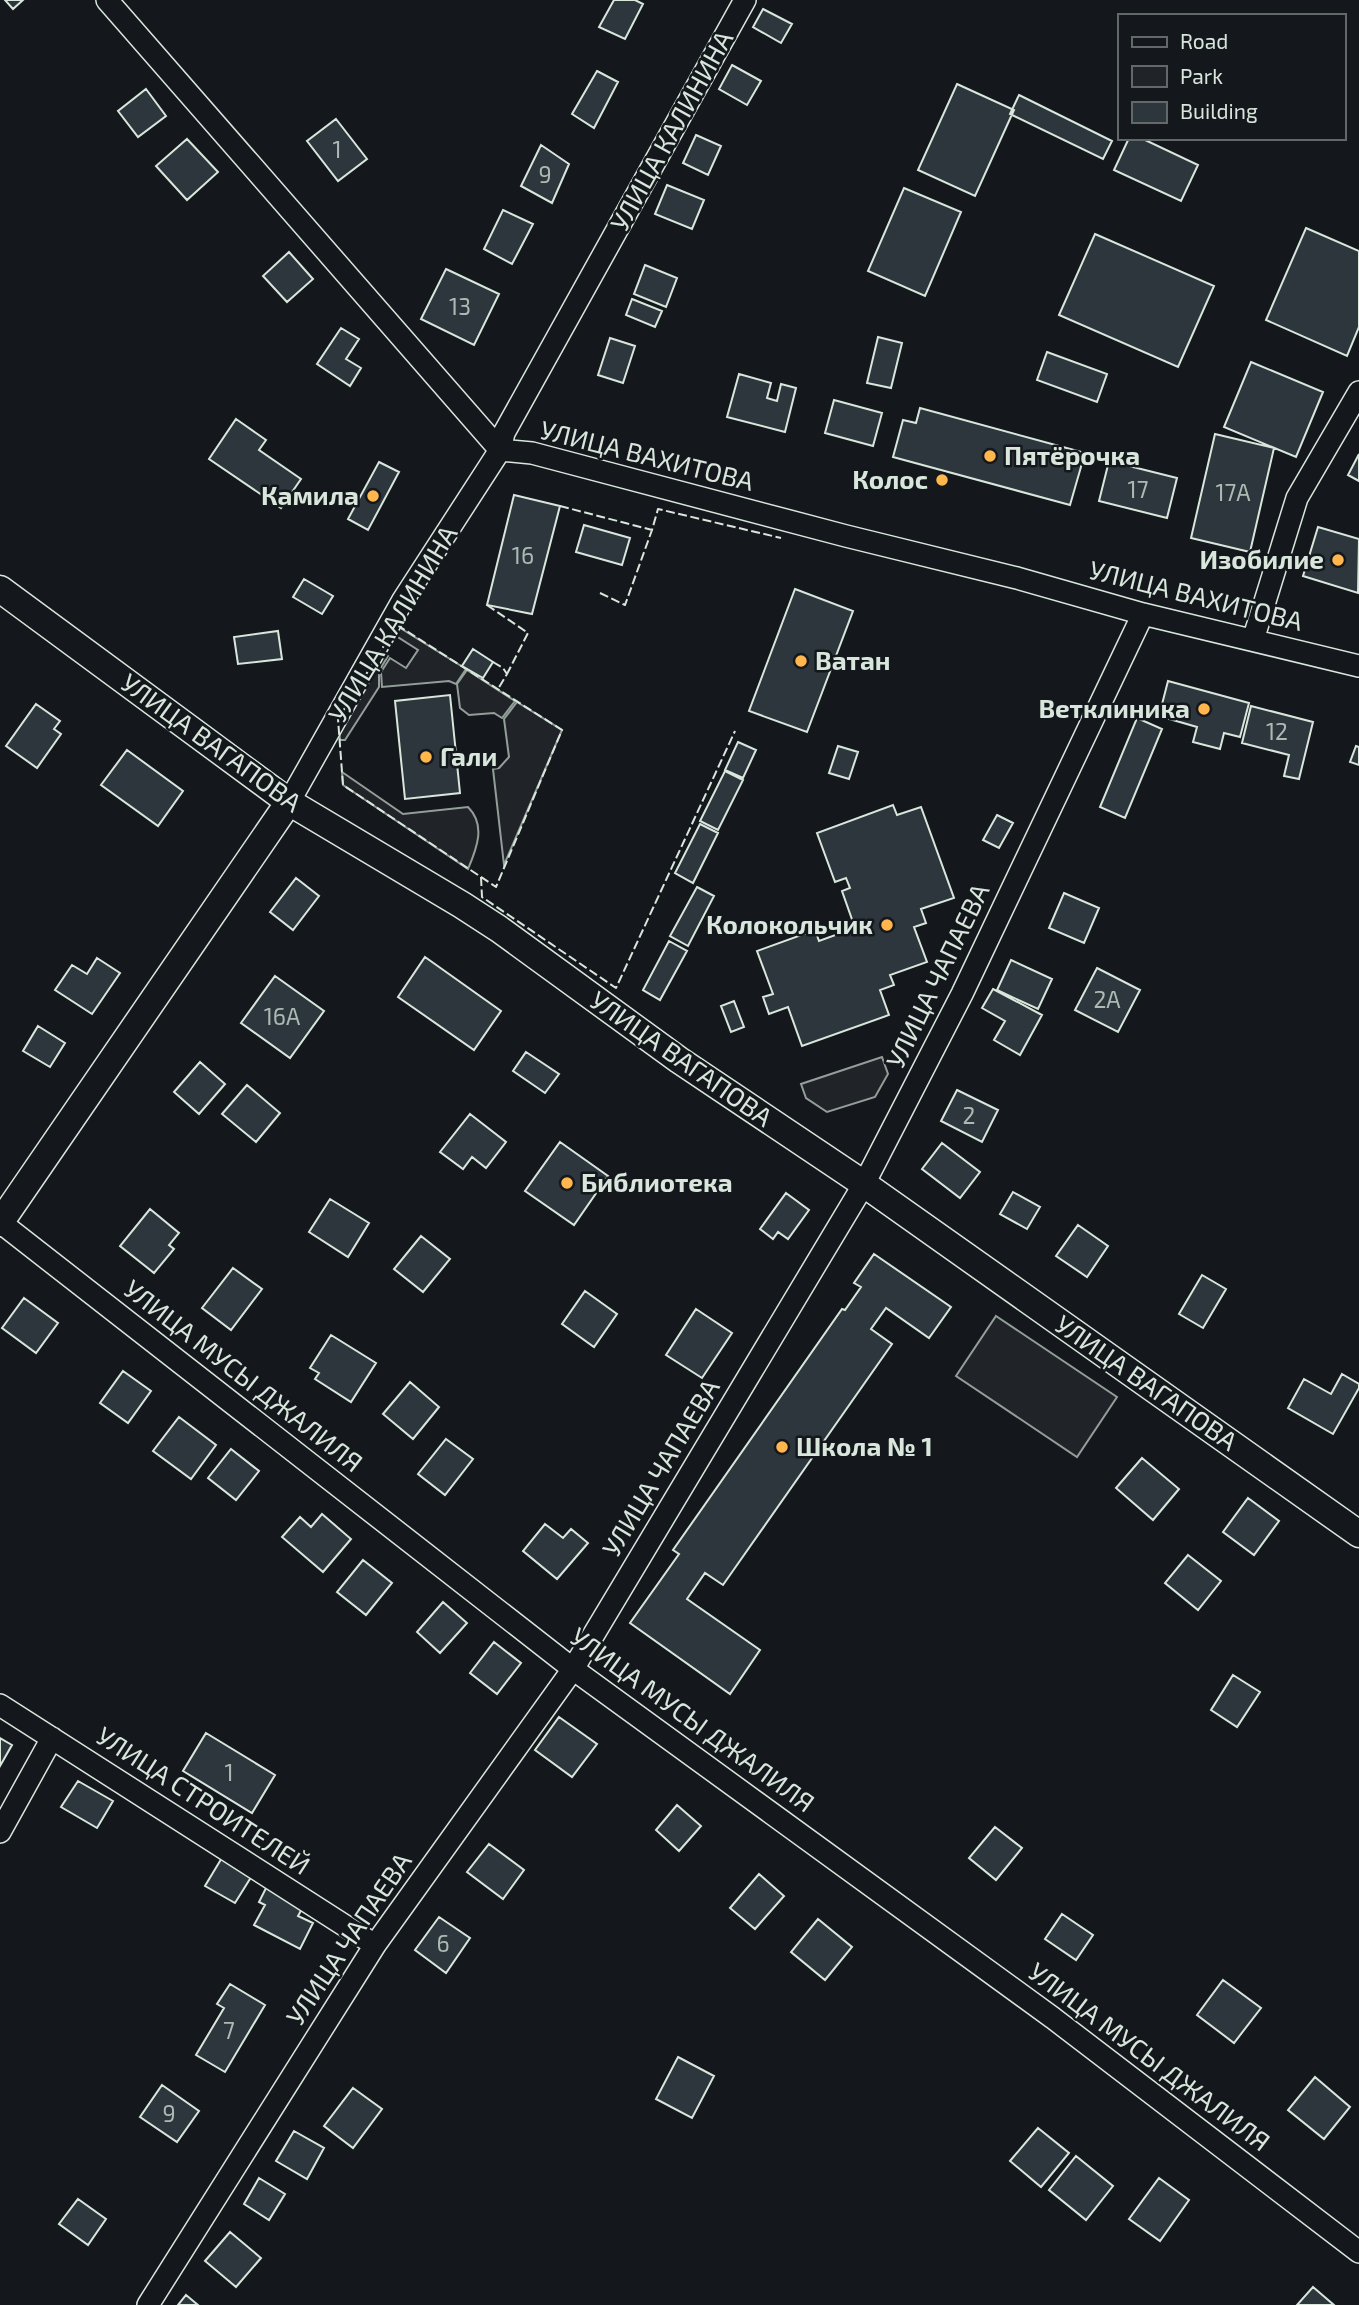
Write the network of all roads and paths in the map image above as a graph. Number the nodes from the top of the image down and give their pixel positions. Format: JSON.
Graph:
{"nodes":[{"id":1,"x":107,"y":0,"type":"edge"},
{"id":2,"x":745,"y":0,"type":"edge"},
{"id":3,"x":1359,"y":392,"type":"edge"},
{"id":4,"x":500,"y":450,"type":"junction"},
{"id":5,"x":0,"y":589,"type":"edge"},
{"id":6,"x":1143,"y":614,"type":"junction"},
{"id":7,"x":1253,"y":640,"type":"junction"},
{"id":8,"x":1359,"y":666,"type":"edge"},
{"id":9,"x":289,"y":802,"type":"junction"},
{"id":10,"x":864,"y":1184,"type":"junction"},
{"id":11,"x":0,"y":1222,"type":"edge"},
{"id":12,"x":1359,"y":1534,"type":"edge"},
{"id":13,"x":573,"y":1670,"type":"junction"},
{"id":14,"x":0,"y":1705,"type":"edge"},
{"id":15,"x":52,"y":1738,"type":"junction"},
{"id":16,"x":0,"y":1832,"type":"edge"},
{"id":17,"x":375,"y":1945,"type":"junction"},
{"id":18,"x":1359,"y":2252,"type":"edge"},
{"id":19,"x":148,"y":2305,"type":"edge"}],
"edges":[{"from":1,"to":4,"type":"street","name":"УЛИЦА ВАХИТОВА"},
{"from":2,"to":4,"type":"street","name":"УЛИЦА КАЛИНИНА"},
{"from":3,"to":7,"type":"street"},
{"from":4,"to":6,"type":"street","name":"УЛИЦА ВАХИТОВА"},
{"from":4,"to":9,"type":"street","name":"УЛИЦА КАЛИНИНА"},
{"from":5,"to":9,"type":"street","name":"УЛИЦА ВАГАПОВА"},
{"from":6,"to":7,"type":"street","name":"УЛИЦА ВАХИТОВА"},
{"from":6,"to":10,"type":"street","name":"УЛИЦА ЧАПАЕВА"},
{"from":7,"to":8,"type":"street","name":"УЛИЦА ВАХИТОВА"},
{"from":9,"to":10,"type":"street","name":"УЛИЦА ВАГАПОВА"},
{"from":9,"to":11,"type":"street","name":"УЛИЦА КАЛИНИНА"},
{"from":10,"to":12,"type":"street","name":"УЛИЦА ВАГАПОВА"},
{"from":10,"to":13,"type":"street","name":"УЛИЦА ЧАПАЕВА"},
{"from":11,"to":13,"type":"street","name":"УЛИЦА МУСЫ ДЖАЛИЛЯ"},
{"from":13,"to":17,"type":"street","name":"УЛИЦА ЧАПАЕВА"},
{"from":13,"to":18,"type":"street","name":"УЛИЦА МУСЫ ДЖАЛИЛЯ"},
{"from":14,"to":15,"type":"street","name":"УЛИЦА СТРОИТЕЛЕЙ"},
{"from":15,"to":16,"type":"street"},
{"from":15,"to":17,"type":"street","name":"УЛИЦА СТРОИТЕЛЕЙ"},
{"from":17,"to":19,"type":"street","name":"УЛИЦА ЧАПАЕВА"}]}
